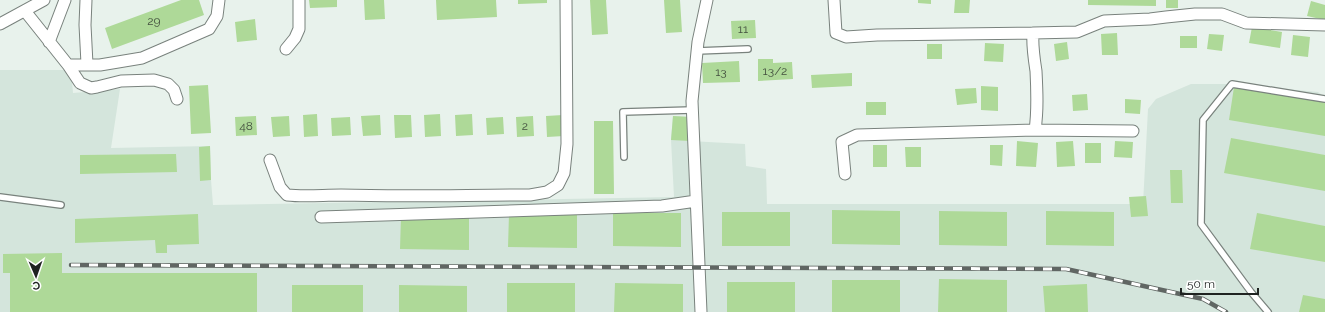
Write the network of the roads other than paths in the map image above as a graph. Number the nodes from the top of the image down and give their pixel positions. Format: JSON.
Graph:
{"nodes":[{"id":1,"x":44,"y":0,"type":"edge"},
{"id":2,"x":65,"y":0,"type":"edge"},
{"id":3,"x":86,"y":0,"type":"edge"},
{"id":4,"x":219,"y":0,"type":"edge"},
{"id":5,"x":299,"y":0,"type":"edge"},
{"id":6,"x":566,"y":0,"type":"edge"},
{"id":7,"x":707,"y":0,"type":"edge"},
{"id":8,"x":834,"y":0,"type":"edge"},
{"id":9,"x":25,"y":11,"type":"junction"},
{"id":10,"x":0,"y":24,"type":"edge"},
{"id":11,"x":1325,"y":25,"type":"edge"},
{"id":12,"x":1033,"y":33,"type":"junction"},
{"id":13,"x":49,"y":42,"type":"junction"},
{"id":14,"x":286,"y":49,"type":"dead end"},
{"id":15,"x":748,"y":49,"type":"dead end"},
{"id":16,"x":697,"y":51,"type":"junction"},
{"id":17,"x":87,"y":64,"type":"junction"},
{"id":18,"x":68,"y":65,"type":"junction"},
{"id":19,"x":176,"y":99,"type":"dead end"},
{"id":20,"x":1325,"y":99,"type":"edge"},
{"id":21,"x":692,"y":110,"type":"junction"},
{"id":22,"x":1035,"y":130,"type":"junction"},
{"id":23,"x":1133,"y":131,"type":"dead end"},
{"id":24,"x":624,"y":157,"type":"dead end"},
{"id":25,"x":270,"y":160,"type":"dead end"},
{"id":26,"x":845,"y":174,"type":"dead end"},
{"id":27,"x":0,"y":197,"type":"edge"},
{"id":28,"x":696,"y":201,"type":"junction"},
{"id":29,"x":61,"y":205,"type":"dead end"},
{"id":30,"x":321,"y":217,"type":"dead end"},
{"id":31,"x":701,"y":312,"type":"edge"},
{"id":32,"x":1268,"y":312,"type":"edge"}],
"edges":[{"from":1,"to":9,"type":"street"},
{"from":2,"to":13,"type":"street"},
{"from":3,"to":17,"type":"street"},
{"from":4,"to":17,"type":"street"},
{"from":5,"to":14,"type":"street"},
{"from":6,"to":25,"type":"street"},
{"from":7,"to":16,"type":"street"},
{"from":8,"to":12,"type":"street"},
{"from":9,"to":10,"type":"street"},
{"from":9,"to":13,"type":"street"},
{"from":11,"to":12,"type":"street"},
{"from":12,"to":22,"type":"street"},
{"from":13,"to":18,"type":"street"},
{"from":15,"to":16,"type":"lane"},
{"from":16,"to":21,"type":"street"},
{"from":17,"to":18,"type":"street"},
{"from":18,"to":19,"type":"street"},
{"from":20,"to":32,"type":"lane"},
{"from":21,"to":24,"type":"lane"},
{"from":21,"to":28,"type":"street"},
{"from":22,"to":23,"type":"street"},
{"from":22,"to":26,"type":"street"},
{"from":27,"to":29,"type":"lane"},
{"from":28,"to":30,"type":"street"},
{"from":28,"to":31,"type":"street"}]}
